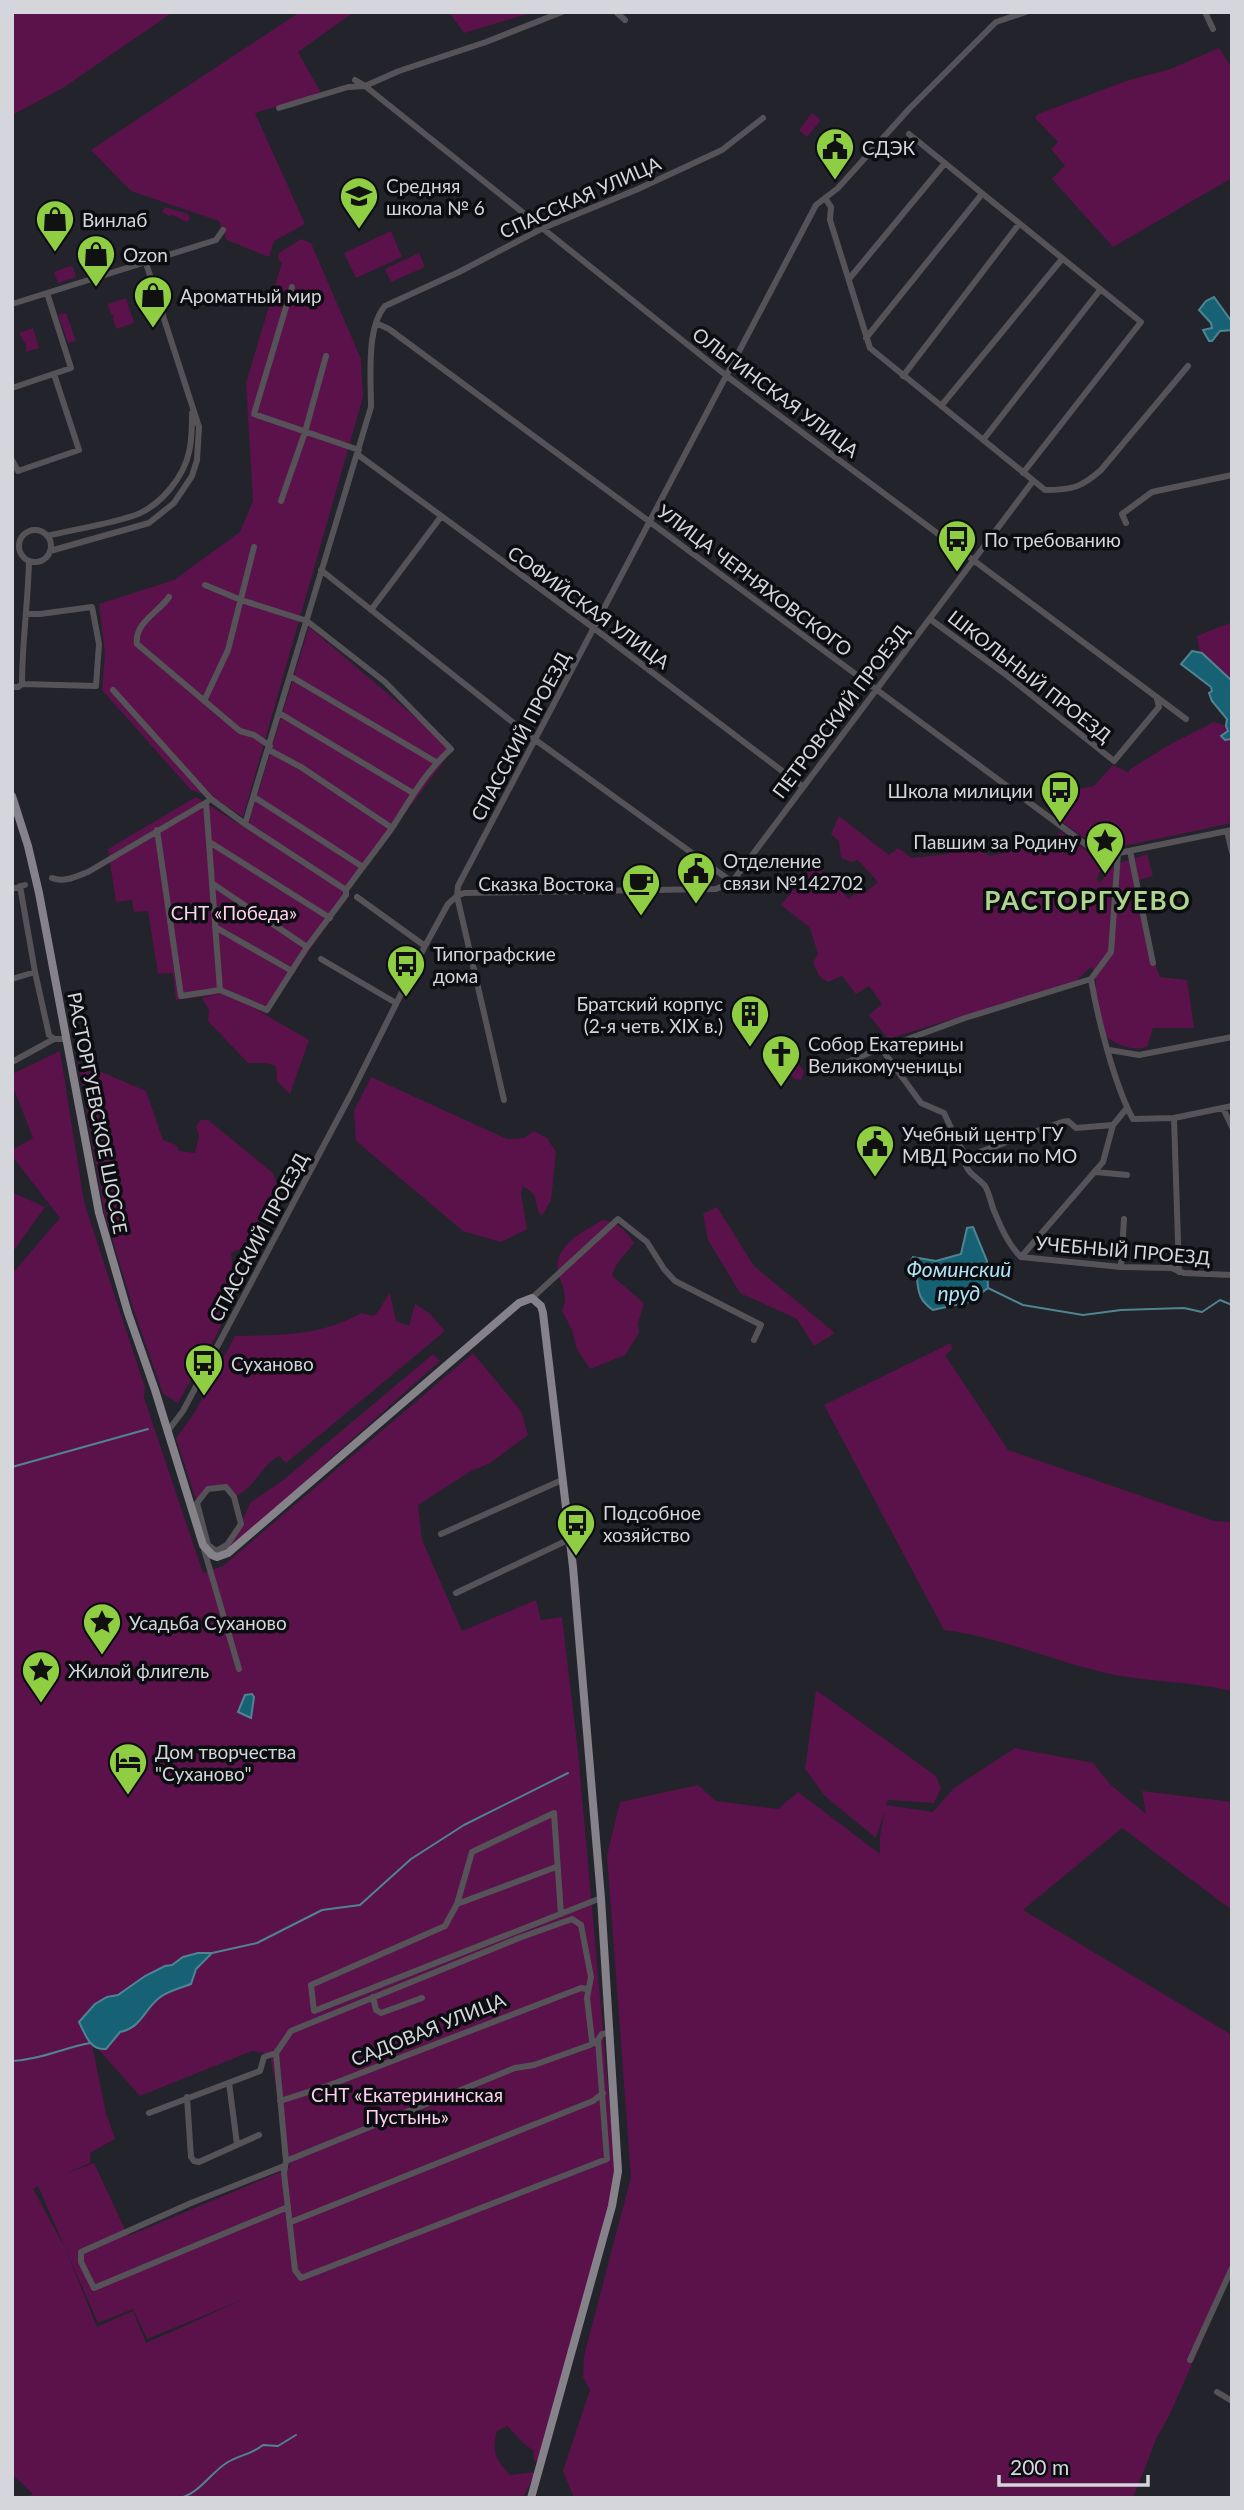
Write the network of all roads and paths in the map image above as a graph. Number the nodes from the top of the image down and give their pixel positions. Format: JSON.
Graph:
{"nodes":[{"id":1,"x":562,"y":12,"type":"edge"},
{"id":2,"x":616,"y":12,"type":"edge"},
{"id":3,"x":1026,"y":12,"type":"edge"},
{"id":4,"x":1205,"y":12,"type":"edge"},
{"id":5,"x":625,"y":20,"type":"dead end"},
{"id":6,"x":1213,"y":29,"type":"dead end"},
{"id":7,"x":355,"y":80,"type":"dead end"},
{"id":8,"x":365,"y":86,"type":"junction"},
{"id":9,"x":279,"y":108,"type":"dead end"},
{"id":10,"x":762,"y":118,"type":"dead end"},
{"id":11,"x":909,"y":134,"type":"dead end"},
{"id":12,"x":945,"y":163,"type":"junction"},
{"id":13,"x":982,"y":194,"type":"junction"},
{"id":14,"x":825,"y":198,"type":"junction"},
{"id":15,"x":1019,"y":224,"type":"junction"},
{"id":16,"x":541,"y":229,"type":"junction"},
{"id":17,"x":223,"y":230,"type":"dead end"},
{"id":18,"x":1062,"y":259,"type":"junction"},
{"id":19,"x":146,"y":263,"type":"junction"},
{"id":20,"x":849,"y":279,"type":"junction"},
{"id":21,"x":292,"y":287,"type":"dead end"},
{"id":22,"x":1100,"y":290,"type":"junction"},
{"id":23,"x":47,"y":293,"type":"junction"},
{"id":24,"x":12,"y":304,"type":"edge"},
{"id":25,"x":376,"y":323,"type":"junction"},
{"id":26,"x":866,"y":338,"type":"junction"},
{"id":27,"x":327,"y":356,"type":"dead end"},
{"id":28,"x":1188,"y":366,"type":"dead end"},
{"id":29,"x":54,"y":374,"type":"junction"},
{"id":30,"x":903,"y":376,"type":"junction"},
{"id":31,"x":727,"y":377,"type":"junction"},
{"id":32,"x":12,"y":388,"type":"edge"},
{"id":33,"x":941,"y":406,"type":"junction"},
{"id":34,"x":192,"y":408,"type":"junction"},
{"id":35,"x":305,"y":432,"type":"junction"},
{"id":36,"x":983,"y":440,"type":"junction"},
{"id":37,"x":358,"y":452,"type":"junction"},
{"id":38,"x":12,"y":460,"type":"edge"},
{"id":39,"x":1023,"y":473,"type":"junction"},
{"id":40,"x":1232,"y":475,"type":"edge"},
{"id":41,"x":1033,"y":481,"type":"junction"},
{"id":42,"x":281,"y":501,"type":"dead end"},
{"id":43,"x":440,"y":518,"type":"junction"},
{"id":44,"x":651,"y":522,"type":"junction"},
{"id":45,"x":1126,"y":523,"type":"dead end"},
{"id":46,"x":47,"y":536,"type":"junction"},
{"id":47,"x":254,"y":547,"type":"dead end"},
{"id":48,"x":50,"y":551,"type":"junction"},
{"id":49,"x":974,"y":560,"type":"junction"},
{"id":50,"x":29,"y":561,"type":"junction"},
{"id":51,"x":321,"y":570,"type":"junction"},
{"id":52,"x":205,"y":585,"type":"dead end"},
{"id":53,"x":169,"y":597,"type":"dead end"},
{"id":54,"x":240,"y":600,"type":"junction"},
{"id":55,"x":371,"y":610,"type":"junction"},
{"id":56,"x":27,"y":614,"type":"junction"},
{"id":57,"x":930,"y":619,"type":"junction"},
{"id":58,"x":307,"y":621,"type":"junction"},
{"id":59,"x":595,"y":629,"type":"junction"},
{"id":60,"x":22,"y":660,"type":"junction"},
{"id":61,"x":12,"y":663,"type":"edge"},
{"id":62,"x":290,"y":676,"type":"junction"},
{"id":63,"x":22,"y":684,"type":"junction"},
{"id":64,"x":12,"y":687,"type":"edge"},
{"id":65,"x":113,"y":690,"type":"dead end"},
{"id":66,"x":877,"y":690,"type":"junction"},
{"id":67,"x":1157,"y":699,"type":"junction"},
{"id":68,"x":204,"y":701,"type":"junction"},
{"id":69,"x":279,"y":713,"type":"junction"},
{"id":70,"x":1186,"y":719,"type":"dead end"},
{"id":71,"x":536,"y":740,"type":"junction"},
{"id":72,"x":269,"y":748,"type":"junction"},
{"id":73,"x":436,"y":762,"type":"junction"},
{"id":74,"x":802,"y":786,"type":"junction"},
{"id":75,"x":413,"y":793,"type":"junction"},
{"id":76,"x":12,"y":796,"type":"edge"},
{"id":77,"x":254,"y":797,"type":"junction"},
{"id":78,"x":209,"y":801,"type":"junction"},
{"id":79,"x":245,"y":824,"type":"junction"},
{"id":80,"x":391,"y":828,"type":"junction"},
{"id":81,"x":157,"y":830,"type":"junction"},
{"id":82,"x":1230,"y":830,"type":"edge"},
{"id":83,"x":211,"y":843,"type":"junction"},
{"id":84,"x":1130,"y":851,"type":"junction"},
{"id":85,"x":1232,"y":852,"type":"edge"},
{"id":86,"x":1118,"y":853,"type":"junction"},
{"id":87,"x":363,"y":867,"type":"junction"},
{"id":88,"x":52,"y":878,"type":"dead end"},
{"id":89,"x":732,"y":881,"type":"junction"},
{"id":90,"x":212,"y":884,"type":"junction"},
{"id":91,"x":19,"y":887,"type":"edge"},
{"id":92,"x":346,"y":893,"type":"junction"},
{"id":93,"x":457,"y":896,"type":"junction"},
{"id":94,"x":357,"y":897,"type":"dead end"},
{"id":95,"x":330,"y":918,"type":"junction"},
{"id":96,"x":215,"y":927,"type":"junction"},
{"id":97,"x":425,"y":946,"type":"junction"},
{"id":98,"x":307,"y":947,"type":"junction"},
{"id":99,"x":321,"y":958,"type":"dead end"},
{"id":100,"x":1153,"y":963,"type":"dead end"},
{"id":101,"x":292,"y":971,"type":"junction"},
{"id":102,"x":35,"y":972,"type":"junction"},
{"id":103,"x":12,"y":979,"type":"edge"},
{"id":104,"x":1091,"y":979,"type":"junction"},
{"id":105,"x":220,"y":990,"type":"junction"},
{"id":106,"x":396,"y":1003,"type":"junction"},
{"id":107,"x":1232,"y":1037,"type":"edge"},
{"id":108,"x":54,"y":1039,"type":"junction"},
{"id":109,"x":67,"y":1039,"type":"junction"},
{"id":110,"x":880,"y":1048,"type":"junction"},
{"id":111,"x":1109,"y":1050,"type":"junction"},
{"id":112,"x":12,"y":1062,"type":"edge"},
{"id":113,"x":827,"y":1071,"type":"dead end"},
{"id":114,"x":503,"y":1100,"type":"dead end"},
{"id":115,"x":1232,"y":1106,"type":"edge"},
{"id":116,"x":1127,"y":1108,"type":"junction"},
{"id":117,"x":1223,"y":1108,"type":"junction"},
{"id":118,"x":1174,"y":1118,"type":"junction"},
{"id":119,"x":1113,"y":1125,"type":"junction"},
{"id":120,"x":1232,"y":1128,"type":"edge"},
{"id":121,"x":966,"y":1155,"type":"junction"},
{"id":122,"x":1096,"y":1172,"type":"junction"},
{"id":123,"x":1127,"y":1175,"type":"dead end"},
{"id":124,"x":1124,"y":1219,"type":"dead end"},
{"id":125,"x":1021,"y":1257,"type":"junction"},
{"id":126,"x":1121,"y":1266,"type":"junction"},
{"id":127,"x":1179,"y":1272,"type":"junction"},
{"id":128,"x":1232,"y":1275,"type":"edge"},
{"id":129,"x":532,"y":1298,"type":"junction"},
{"id":130,"x":754,"y":1340,"type":"dead end"},
{"id":131,"x":167,"y":1432,"type":"junction"},
{"id":132,"x":562,"y":1480,"type":"junction"},
{"id":133,"x":441,"y":1534,"type":"dead end"},
{"id":134,"x":570,"y":1539,"type":"junction"},
{"id":135,"x":203,"y":1545,"type":"junction"},
{"id":136,"x":216,"y":1550,"type":"joint"},
{"id":137,"x":456,"y":1593,"type":"dead end"},
{"id":138,"x":239,"y":1669,"type":"dead end"},
{"id":139,"x":556,"y":1867,"type":"junction"},
{"id":140,"x":601,"y":1898,"type":"junction"},
{"id":141,"x":457,"y":1904,"type":"junction"},
{"id":142,"x":561,"y":1914,"type":"junction"},
{"id":143,"x":587,"y":1989,"type":"junction"},
{"id":144,"x":373,"y":1997,"type":"junction"},
{"id":145,"x":422,"y":1998,"type":"dead end"},
{"id":146,"x":609,"y":2033,"type":"junction"},
{"id":147,"x":595,"y":2041,"type":"junction"},
{"id":148,"x":276,"y":2053,"type":"junction"},
{"id":149,"x":229,"y":2083,"type":"junction"},
{"id":150,"x":603,"y":2093,"type":"junction"},
{"id":151,"x":187,"y":2098,"type":"junction"},
{"id":152,"x":280,"y":2101,"type":"junction"},
{"id":153,"x":149,"y":2113,"type":"dead end"},
{"id":154,"x":258,"y":2134,"type":"dead end"},
{"id":155,"x":237,"y":2144,"type":"junction"},
{"id":156,"x":617,"y":2152,"type":"junction"},
{"id":157,"x":607,"y":2159,"type":"junction"},
{"id":158,"x":285,"y":2164,"type":"junction"},
{"id":159,"x":288,"y":2207,"type":"junction"},
{"id":160,"x":291,"y":2222,"type":"junction"},
{"id":161,"x":1232,"y":2268,"type":"edge"},
{"id":162,"x":1190,"y":2360,"type":"dead end"},
{"id":163,"x":1217,"y":2392,"type":"dead end"},
{"id":164,"x":1232,"y":2401,"type":"edge"},
{"id":165,"x":531,"y":2498,"type":"edge"}],
"edges":[{"from":1,"to":8,"type":"street"},
{"from":2,"to":5,"type":"street"},
{"from":3,"to":14,"type":"street","name":"СПАССКИЙ ПРОЕЗД"},
{"from":4,"to":6,"type":"street"},
{"from":7,"to":8,"type":"street","name":"ОЛЬГИНСКАЯ УЛИЦА"},
{"from":8,"to":9,"type":"street"},
{"from":8,"to":16,"type":"street","name":"ОЛЬГИНСКАЯ УЛИЦА"},
{"from":10,"to":16,"type":"street","name":"СПАССКАЯ УЛИЦА"},
{"from":11,"to":12,"type":"street"},
{"from":12,"to":13,"type":"street"},
{"from":12,"to":20,"type":"street"},
{"from":13,"to":15,"type":"street"},
{"from":13,"to":26,"type":"street"},
{"from":14,"to":20,"type":"street"},
{"from":14,"to":31,"type":"street","name":"СПАССКИЙ ПРОЕЗД"},
{"from":15,"to":18,"type":"street"},
{"from":15,"to":30,"type":"street"},
{"from":16,"to":25,"type":"street","name":"СПАССКАЯ УЛИЦА"},
{"from":16,"to":31,"type":"street","name":"ОЛЬГИНСКАЯ УЛИЦА"},
{"from":17,"to":19,"type":"street"},
{"from":18,"to":22,"type":"street"},
{"from":18,"to":33,"type":"street"},
{"from":19,"to":23,"type":"street"},
{"from":19,"to":34,"type":"street"},
{"from":20,"to":26,"type":"street"},
{"from":21,"to":35,"type":"street","name":"СОФИЙСКАЯ УЛИЦА"},
{"from":22,"to":36,"type":"street"},
{"from":22,"to":39,"type":"street"},
{"from":23,"to":24,"type":"street"},
{"from":23,"to":29,"type":"street"},
{"from":25,"to":37,"type":"street"},
{"from":25,"to":44,"type":"street","name":"УЛИЦА ЧЕРНЯХОВСКОГО"},
{"from":26,"to":30,"type":"street"},
{"from":27,"to":35,"type":"street"},
{"from":28,"to":41,"type":"street"},
{"from":29,"to":32,"type":"street"},
{"from":29,"to":38,"type":"street"},
{"from":30,"to":33,"type":"street"},
{"from":31,"to":44,"type":"street","name":"СПАССКИЙ ПРОЕЗД"},
{"from":31,"to":49,"type":"street","name":"ОЛЬГИНСКАЯ УЛИЦА"},
{"from":33,"to":36,"type":"street"},
{"from":34,"to":46,"type":"street"},
{"from":34,"to":48,"type":"street"},
{"from":35,"to":37,"type":"street","name":"СОФИЙСКАЯ УЛИЦА"},
{"from":35,"to":42,"type":"street"},
{"from":36,"to":39,"type":"street"},
{"from":37,"to":43,"type":"street","name":"СОФИЙСКАЯ УЛИЦА"},
{"from":37,"to":51,"type":"street"},
{"from":39,"to":41,"type":"street"},
{"from":40,"to":45,"type":"street"},
{"from":41,"to":49,"type":"street","name":"ПЕТРОВСКИЙ ПРОЕЗД"},
{"from":43,"to":55,"type":"street"},
{"from":43,"to":59,"type":"street","name":"СОФИЙСКАЯ УЛИЦА"},
{"from":44,"to":59,"type":"street","name":"СПАССКИЙ ПРОЕЗД"},
{"from":44,"to":66,"type":"street","name":"УЛИЦА ЧЕРНЯХОВСКОГО"},
{"from":46,"to":48,"type":"street"},
{"from":46,"to":50,"type":"street"},
{"from":47,"to":54,"type":"street"},
{"from":48,"to":50,"type":"street"},
{"from":49,"to":57,"type":"street","name":"ПЕТРОВСКИЙ ПРОЕЗД"},
{"from":49,"to":67,"type":"street","name":"ОЛЬГИНСКАЯ УЛИЦА"},
{"from":50,"to":56,"type":"street"},
{"from":51,"to":55,"type":"street"},
{"from":51,"to":58,"type":"street"},
{"from":52,"to":54,"type":"street"},
{"from":53,"to":68,"type":"street"},
{"from":54,"to":58,"type":"street"},
{"from":54,"to":68,"type":"street"},
{"from":55,"to":71,"type":"street"},
{"from":56,"to":60,"type":"street"},
{"from":56,"to":63,"type":"street"},
{"from":57,"to":66,"type":"street","name":"ПЕТРОВСКИЙ ПРОЕЗД"},
{"from":57,"to":67,"type":"street","name":"ШКОЛЬНЫЙ ПРОЕЗД"},
{"from":58,"to":62,"type":"street"},
{"from":58,"to":73,"type":"street"},
{"from":59,"to":71,"type":"street","name":"СПАССКИЙ ПРОЕЗД"},
{"from":59,"to":74,"type":"street","name":"СОФИЙСКАЯ УЛИЦА"},
{"from":60,"to":61,"type":"street"},
{"from":60,"to":63,"type":"street"},
{"from":62,"to":69,"type":"street"},
{"from":62,"to":73,"type":"street"},
{"from":63,"to":64,"type":"street"},
{"from":65,"to":78,"type":"street"},
{"from":66,"to":74,"type":"street","name":"ПЕТРОВСКИЙ ПРОЕЗД"},
{"from":66,"to":86,"type":"street","name":"УЛИЦА ЧЕРНЯХОВСКОГО"},
{"from":67,"to":70,"type":"street","name":"ОЛЬГИНСКАЯ УЛИЦА"},
{"from":68,"to":72,"type":"street"},
{"from":69,"to":72,"type":"street"},
{"from":69,"to":75,"type":"street"},
{"from":71,"to":89,"type":"street"},
{"from":71,"to":93,"type":"street","name":"СПАССКИЙ ПРОЕЗД"},
{"from":72,"to":77,"type":"street"},
{"from":72,"to":80,"type":"street"},
{"from":73,"to":75,"type":"street"},
{"from":74,"to":89,"type":"street","name":"ПЕТРОВСКИЙ ПРОЕЗД"},
{"from":75,"to":80,"type":"street"},
{"from":76,"to":109,"type":"main road","name":"РАСТОРГУЕВСКОЕ ШОССЕ"},
{"from":77,"to":79,"type":"street"},
{"from":77,"to":87,"type":"street"},
{"from":78,"to":79,"type":"street"},
{"from":78,"to":81,"type":"street"},
{"from":78,"to":83,"type":"street"},
{"from":79,"to":92,"type":"street"},
{"from":80,"to":87,"type":"street"},
{"from":81,"to":88,"type":"street"},
{"from":81,"to":105,"type":"street"},
{"from":82,"to":84,"type":"street"},
{"from":82,"to":85,"type":"street"},
{"from":83,"to":90,"type":"street"},
{"from":83,"to":95,"type":"street"},
{"from":84,"to":86,"type":"street"},
{"from":84,"to":100,"type":"street"},
{"from":86,"to":104,"type":"street"},
{"from":87,"to":92,"type":"street"},
{"from":89,"to":93,"type":"street"},
{"from":90,"to":96,"type":"street"},
{"from":90,"to":98,"type":"street"},
{"from":91,"to":102,"type":"street"},
{"from":92,"to":95,"type":"street"},
{"from":93,"to":97,"type":"street","name":"СПАССКИЙ ПРОЕЗД"},
{"from":93,"to":114,"type":"street"},
{"from":94,"to":97,"type":"street"},
{"from":95,"to":98,"type":"street"},
{"from":96,"to":101,"type":"street"},
{"from":96,"to":105,"type":"street"},
{"from":97,"to":106,"type":"street","name":"СПАССКИЙ ПРОЕЗД"},
{"from":98,"to":101,"type":"street"},
{"from":99,"to":106,"type":"street"},
{"from":101,"to":105,"type":"street"},
{"from":102,"to":103,"type":"street"},
{"from":102,"to":108,"type":"street"},
{"from":104,"to":110,"type":"street"},
{"from":104,"to":111,"type":"street"},
{"from":106,"to":131,"type":"street","name":"СПАССКИЙ ПРОЕЗД"},
{"from":107,"to":111,"type":"street"},
{"from":108,"to":109,"type":"street"},
{"from":108,"to":112,"type":"street"},
{"from":109,"to":131,"type":"main road","name":"РАСТОРГУЕВСКОЕ ШОССЕ"},
{"from":110,"to":113,"type":"street"},
{"from":110,"to":121,"type":"street","name":"УЧЕБНЫЙ ПРОЕЗД"},
{"from":111,"to":116,"type":"street"},
{"from":115,"to":117,"type":"street"},
{"from":116,"to":118,"type":"street"},
{"from":116,"to":119,"type":"street"},
{"from":117,"to":118,"type":"street"},
{"from":117,"to":120,"type":"street"},
{"from":118,"to":127,"type":"street"},
{"from":119,"to":121,"type":"street"},
{"from":119,"to":122,"type":"street"},
{"from":121,"to":125,"type":"street","name":"УЧЕБНЫЙ ПРОЕЗД"},
{"from":122,"to":123,"type":"street"},
{"from":122,"to":125,"type":"street"},
{"from":124,"to":126,"type":"street"},
{"from":125,"to":126,"type":"street","name":"УЧЕБНЫЙ ПРОЕЗД"},
{"from":126,"to":127,"type":"street","name":"УЧЕБНЫЙ ПРОЕЗД"},
{"from":127,"to":128,"type":"street","name":"УЧЕБНЫЙ ПРОЕЗД"},
{"from":129,"to":130,"type":"street"},
{"from":129,"to":132,"type":"main road"},
{"from":129,"to":135,"type":"main road"},
{"from":131,"to":135,"type":"main road","name":"РАСТОРГУЕВСКОЕ ШОССЕ"},
{"from":132,"to":133,"type":"street"},
{"from":132,"to":134,"type":"main road"},
{"from":134,"to":137,"type":"street"},
{"from":134,"to":140,"type":"main road"},
{"from":135,"to":138,"type":"street"},
{"from":136,"to":136,"type":"street"},
{"from":139,"to":141,"type":"street"},
{"from":139,"to":141,"type":"street"},
{"from":139,"to":142,"type":"street"},
{"from":140,"to":142,"type":"street"},
{"from":140,"to":146,"type":"main road"},
{"from":141,"to":142,"type":"street"},
{"from":143,"to":144,"type":"street"},
{"from":143,"to":147,"type":"street"},
{"from":143,"to":152,"type":"street","name":"САДОВАЯ УЛИЦА"},
{"from":144,"to":145,"type":"street"},
{"from":144,"to":148,"type":"street"},
{"from":146,"to":147,"type":"street"},
{"from":146,"to":156,"type":"main road"},
{"from":147,"to":150,"type":"street"},
{"from":147,"to":158,"type":"street"},
{"from":148,"to":149,"type":"street"},
{"from":148,"to":152,"type":"street"},
{"from":149,"to":151,"type":"street"},
{"from":149,"to":155,"type":"street"},
{"from":150,"to":157,"type":"street"},
{"from":150,"to":160,"type":"street"},
{"from":151,"to":153,"type":"street"},
{"from":151,"to":155,"type":"street"},
{"from":152,"to":158,"type":"street"},
{"from":154,"to":155,"type":"street"},
{"from":156,"to":157,"type":"street"},
{"from":156,"to":165,"type":"main road"},
{"from":157,"to":160,"type":"street"},
{"from":158,"to":159,"type":"street"},
{"from":158,"to":159,"type":"street"},
{"from":159,"to":160,"type":"street"},
{"from":161,"to":162,"type":"street"},
{"from":163,"to":164,"type":"street"}]}
